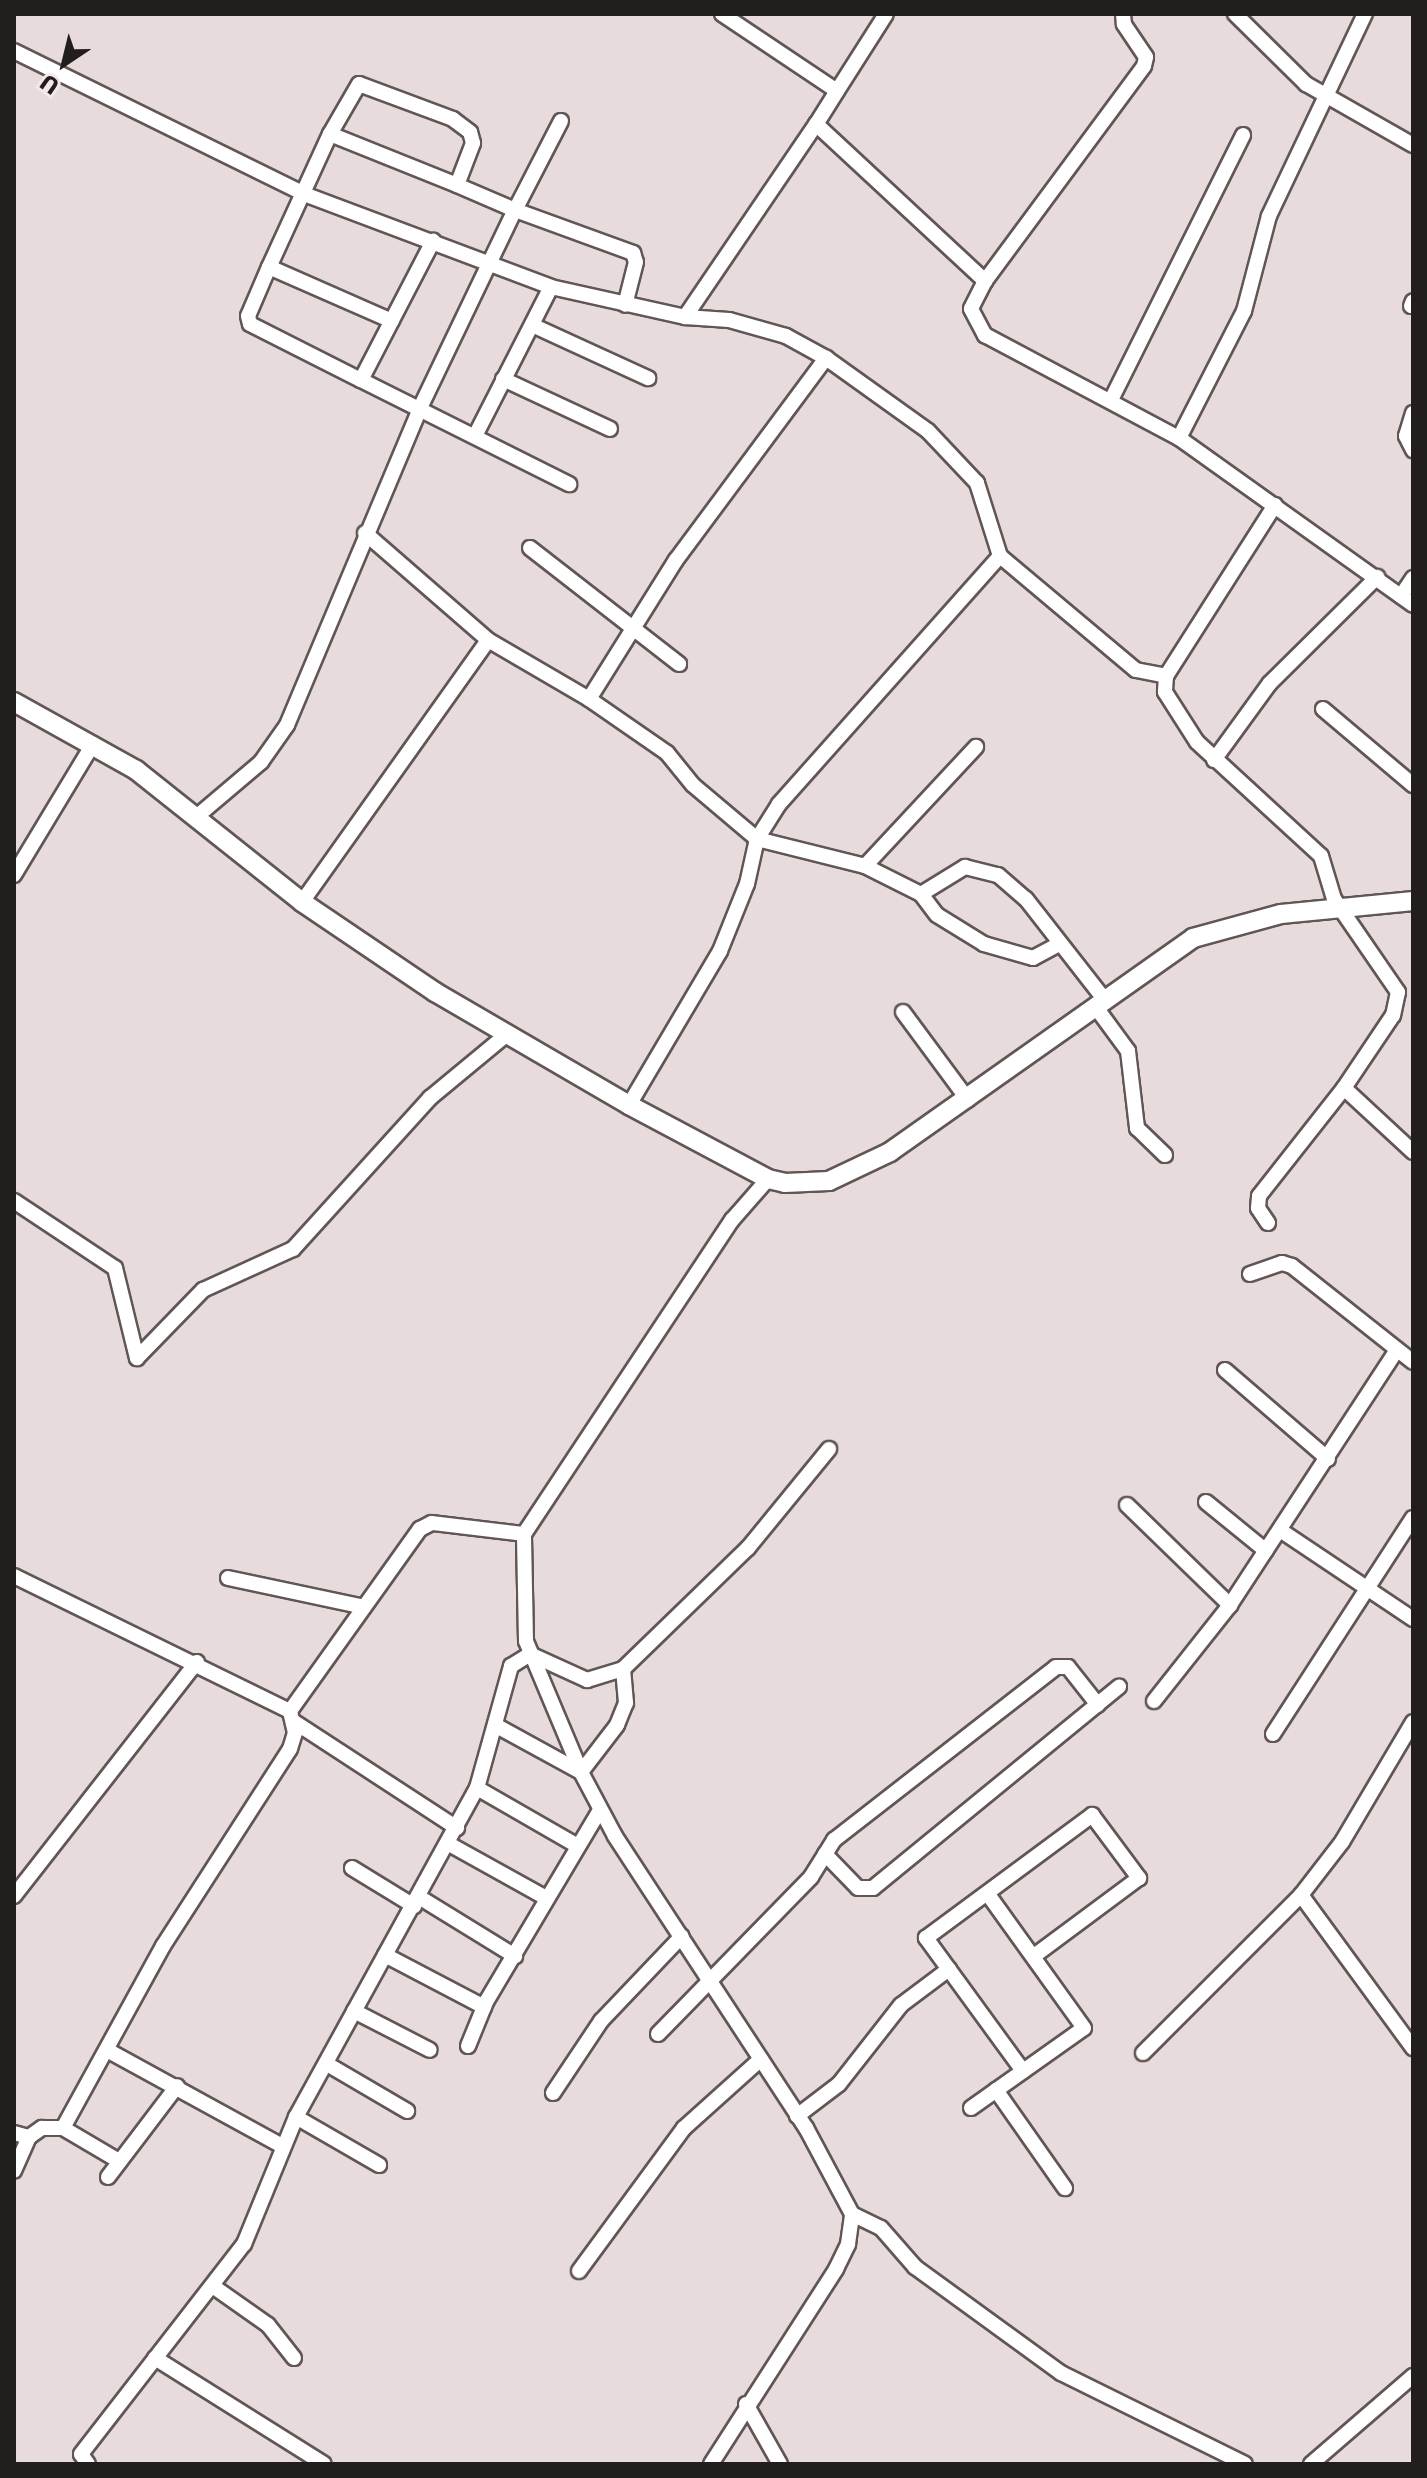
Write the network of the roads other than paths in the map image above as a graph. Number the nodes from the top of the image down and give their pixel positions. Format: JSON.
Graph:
{"nodes":[{"id":1,"x":722,"y":14,"type":"edge"},
{"id":2,"x":886,"y":14,"type":"edge"},
{"id":3,"x":1123,"y":14,"type":"edge"},
{"id":4,"x":1235,"y":14,"type":"edge"},
{"id":5,"x":1365,"y":14,"type":"edge"},
{"id":6,"x":14,"y":51,"type":"edge"},
{"id":7,"x":837,"y":91,"type":"junction"},
{"id":8,"x":1326,"y":97,"type":"junction"},
{"id":9,"x":561,"y":121,"type":"dead end"},
{"id":10,"x":816,"y":124,"type":"junction"},
{"id":11,"x":330,"y":134,"type":"junction"},
{"id":12,"x":1243,"y":135,"type":"dead end"},
{"id":13,"x":1413,"y":145,"type":"edge"},
{"id":14,"x":457,"y":185,"type":"junction"},
{"id":15,"x":304,"y":194,"type":"junction"},
{"id":16,"x":515,"y":210,"type":"junction"},
{"id":17,"x":433,"y":241,"type":"junction"},
{"id":18,"x":492,"y":264,"type":"junction"},
{"id":19,"x":269,"y":267,"type":"junction"},
{"id":20,"x":985,"y":281,"type":"junction"},
{"id":21,"x":551,"y":287,"type":"junction"},
{"id":22,"x":625,"y":305,"type":"junction"},
{"id":23,"x":685,"y":317,"type":"junction"},
{"id":24,"x":392,"y":321,"type":"junction"},
{"id":25,"x":532,"y":325,"type":"junction"},
{"id":26,"x":826,"y":358,"type":"junction"},
{"id":27,"x":648,"y":378,"type":"dead end"},
{"id":28,"x":503,"y":379,"type":"junction"},
{"id":29,"x":361,"y":380,"type":"junction"},
{"id":30,"x":1111,"y":400,"type":"junction"},
{"id":31,"x":420,"y":408,"type":"junction"},
{"id":32,"x":1413,"y":413,"type":"edge"},
{"id":33,"x":610,"y":429,"type":"dead end"},
{"id":34,"x":475,"y":436,"type":"junction"},
{"id":35,"x":1179,"y":438,"type":"junction"},
{"id":36,"x":1413,"y":450,"type":"edge"},
{"id":37,"x":569,"y":484,"type":"dead end"},
{"id":38,"x":1275,"y":505,"type":"junction"},
{"id":39,"x":365,"y":533,"type":"junction"},
{"id":40,"x":530,"y":548,"type":"dead end"},
{"id":41,"x":1000,"y":556,"type":"junction"},
{"id":42,"x":1377,"y":577,"type":"junction"},
{"id":43,"x":1413,"y":578,"type":"edge"},
{"id":44,"x":1407,"y":601,"type":"edge"},
{"id":45,"x":631,"y":625,"type":"junction"},
{"id":46,"x":488,"y":640,"type":"junction"},
{"id":47,"x":679,"y":664,"type":"dead end"},
{"id":48,"x":1166,"y":676,"type":"junction"},
{"id":49,"x":589,"y":699,"type":"junction"},
{"id":50,"x":14,"y":702,"type":"edge"},
{"id":51,"x":1323,"y":709,"type":"dead end"},
{"id":52,"x":93,"y":744,"type":"junction"},
{"id":53,"x":976,"y":747,"type":"dead end"},
{"id":54,"x":1214,"y":760,"type":"junction"},
{"id":55,"x":1413,"y":785,"type":"edge"},
{"id":56,"x":195,"y":818,"type":"junction"},
{"id":57,"x":757,"y":839,"type":"junction"},
{"id":58,"x":865,"y":866,"type":"junction"},
{"id":59,"x":14,"y":875,"type":"edge"},
{"id":60,"x":921,"y":894,"type":"junction"},
{"id":61,"x":1413,"y":901,"type":"edge"},
{"id":62,"x":302,"y":902,"type":"junction"},
{"id":63,"x":1342,"y":909,"type":"junction"},
{"id":64,"x":1059,"y":944,"type":"junction"},
{"id":65,"x":1099,"y":1002,"type":"junction"},
{"id":66,"x":903,"y":1012,"type":"dead end"},
{"id":67,"x":506,"y":1035,"type":"junction"},
{"id":68,"x":1344,"y":1088,"type":"junction"},
{"id":69,"x":968,"y":1100,"type":"junction"},
{"id":70,"x":629,"y":1105,"type":"junction"},
{"id":71,"x":1413,"y":1152,"type":"edge"},
{"id":72,"x":1165,"y":1155,"type":"dead end"},
{"id":73,"x":768,"y":1179,"type":"junction"},
{"id":74,"x":14,"y":1201,"type":"edge"},
{"id":75,"x":1268,"y":1223,"type":"dead end"},
{"id":76,"x":1250,"y":1274,"type":"dead end"},
{"id":77,"x":1397,"y":1350,"type":"junction"},
{"id":78,"x":1413,"y":1362,"type":"edge"},
{"id":79,"x":1225,"y":1370,"type":"dead end"},
{"id":80,"x":829,"y":1449,"type":"dead end"},
{"id":81,"x":1328,"y":1459,"type":"junction"},
{"id":82,"x":1206,"y":1502,"type":"dead end"},
{"id":83,"x":1127,"y":1505,"type":"dead end"},
{"id":84,"x":1413,"y":1518,"type":"edge"},
{"id":85,"x":1280,"y":1530,"type":"junction"},
{"id":86,"x":524,"y":1534,"type":"junction"},
{"id":87,"x":1266,"y":1551,"type":"junction"},
{"id":88,"x":14,"y":1576,"type":"edge"},
{"id":89,"x":228,"y":1578,"type":"dead end"},
{"id":90,"x":1365,"y":1589,"type":"junction"},
{"id":91,"x":1230,"y":1605,"type":"junction"},
{"id":92,"x":364,"y":1607,"type":"junction"},
{"id":93,"x":1413,"y":1619,"type":"edge"},
{"id":94,"x":530,"y":1654,"type":"junction"},
{"id":95,"x":197,"y":1662,"type":"junction"},
{"id":96,"x":623,"y":1669,"type":"junction"},
{"id":97,"x":1119,"y":1687,"type":"dead end"},
{"id":98,"x":1154,"y":1701,"type":"dead end"},
{"id":99,"x":1098,"y":1705,"type":"junction"},
{"id":100,"x":292,"y":1716,"type":"junction"},
{"id":101,"x":1413,"y":1722,"type":"edge"},
{"id":102,"x":495,"y":1725,"type":"junction"},
{"id":103,"x":1273,"y":1734,"type":"dead end"},
{"id":104,"x":581,"y":1772,"type":"junction"},
{"id":105,"x":477,"y":1788,"type":"junction"},
{"id":106,"x":600,"y":1810,"type":"junction"},
{"id":107,"x":457,"y":1828,"type":"junction"},
{"id":108,"x":449,"y":1844,"type":"junction"},
{"id":109,"x":576,"y":1845,"type":"junction"},
{"id":110,"x":825,"y":1854,"type":"junction"},
{"id":111,"x":352,"y":1868,"type":"dead end"},
{"id":112,"x":987,"y":1893,"type":"junction"},
{"id":113,"x":1301,"y":1895,"type":"junction"},
{"id":114,"x":14,"y":1896,"type":"edge"},
{"id":115,"x":546,"y":1898,"type":"junction"},
{"id":116,"x":416,"y":1901,"type":"junction"},
{"id":117,"x":682,"y":1936,"type":"junction"},
{"id":118,"x":385,"y":1955,"type":"junction"},
{"id":119,"x":515,"y":1956,"type":"junction"},
{"id":120,"x":1034,"y":1956,"type":"junction"},
{"id":121,"x":949,"y":1969,"type":"junction"},
{"id":122,"x":711,"y":1977,"type":"junction"},
{"id":123,"x":484,"y":2007,"type":"junction"},
{"id":124,"x":354,"y":2011,"type":"junction"},
{"id":125,"x":658,"y":2034,"type":"dead end"},
{"id":126,"x":468,"y":2046,"type":"dead end"},
{"id":127,"x":1413,"y":2048,"type":"edge"},
{"id":128,"x":107,"y":2050,"type":"junction"},
{"id":129,"x":430,"y":2050,"type":"dead end"},
{"id":130,"x":1143,"y":2053,"type":"dead end"},
{"id":131,"x":761,"y":2059,"type":"junction"},
{"id":132,"x":327,"y":2064,"type":"junction"},
{"id":133,"x":1023,"y":2071,"type":"junction"},
{"id":134,"x":177,"y":2086,"type":"junction"},
{"id":135,"x":996,"y":2090,"type":"junction"},
{"id":136,"x":553,"y":2093,"type":"dead end"},
{"id":137,"x":971,"y":2108,"type":"dead end"},
{"id":138,"x":407,"y":2111,"type":"dead end"},
{"id":139,"x":797,"y":2116,"type":"junction"},
{"id":140,"x":296,"y":2117,"type":"junction"},
{"id":141,"x":63,"y":2128,"type":"junction"},
{"id":142,"x":21,"y":2135,"type":"edge"},
{"id":143,"x":282,"y":2146,"type":"junction"},
{"id":144,"x":119,"y":2161,"type":"junction"},
{"id":145,"x":379,"y":2165,"type":"dead end"},
{"id":146,"x":14,"y":2171,"type":"edge"},
{"id":147,"x":108,"y":2177,"type":"dead end"},
{"id":148,"x":1065,"y":2188,"type":"dead end"},
{"id":149,"x":852,"y":2214,"type":"junction"},
{"id":150,"x":579,"y":2271,"type":"dead end"},
{"id":151,"x":214,"y":2287,"type":"junction"},
{"id":152,"x":155,"y":2358,"type":"junction"},
{"id":153,"x":294,"y":2358,"type":"dead end"},
{"id":154,"x":1413,"y":2376,"type":"edge"},
{"id":155,"x":746,"y":2404,"type":"junction"},
{"id":156,"x":80,"y":2461,"type":"edge"},
{"id":157,"x":324,"y":2464,"type":"edge"},
{"id":158,"x":711,"y":2464,"type":"edge"},
{"id":159,"x":780,"y":2464,"type":"edge"},
{"id":160,"x":1245,"y":2464,"type":"edge"},
{"id":161,"x":1311,"y":2464,"type":"edge"}],
"edges":[{"from":1,"to":7,"type":"street"},
{"from":2,"to":7,"type":"street"},
{"from":3,"to":20,"type":"street"},
{"from":4,"to":8,"type":"street"},
{"from":5,"to":8,"type":"street"},
{"from":6,"to":15,"type":"street"},
{"from":7,"to":10,"type":"street"},
{"from":8,"to":13,"type":"street"},
{"from":8,"to":35,"type":"street"},
{"from":9,"to":16,"type":"street"},
{"from":10,"to":20,"type":"street"},
{"from":10,"to":23,"type":"street"},
{"from":11,"to":14,"type":"street"},
{"from":11,"to":14,"type":"street"},
{"from":11,"to":15,"type":"street"},
{"from":12,"to":30,"type":"street"},
{"from":14,"to":16,"type":"street"},
{"from":15,"to":17,"type":"street"},
{"from":15,"to":19,"type":"street"},
{"from":16,"to":18,"type":"street"},
{"from":16,"to":22,"type":"street"},
{"from":17,"to":18,"type":"street"},
{"from":17,"to":24,"type":"street"},
{"from":18,"to":21,"type":"street"},
{"from":18,"to":31,"type":"street"},
{"from":19,"to":24,"type":"street"},
{"from":19,"to":29,"type":"street"},
{"from":20,"to":30,"type":"street"},
{"from":21,"to":22,"type":"street"},
{"from":21,"to":25,"type":"street"},
{"from":22,"to":23,"type":"street"},
{"from":23,"to":26,"type":"street"},
{"from":24,"to":29,"type":"street"},
{"from":25,"to":27,"type":"street"},
{"from":25,"to":28,"type":"street"},
{"from":26,"to":41,"type":"street"},
{"from":26,"to":45,"type":"street"},
{"from":28,"to":33,"type":"street"},
{"from":28,"to":34,"type":"street"},
{"from":29,"to":31,"type":"street"},
{"from":30,"to":35,"type":"street"},
{"from":31,"to":34,"type":"street"},
{"from":31,"to":39,"type":"street"},
{"from":32,"to":36,"type":"street"},
{"from":34,"to":37,"type":"street"},
{"from":35,"to":38,"type":"street"},
{"from":38,"to":42,"type":"street"},
{"from":38,"to":48,"type":"street"},
{"from":39,"to":46,"type":"street"},
{"from":39,"to":56,"type":"street"},
{"from":40,"to":45,"type":"street"},
{"from":41,"to":48,"type":"street"},
{"from":41,"to":57,"type":"street"},
{"from":42,"to":44,"type":"street"},
{"from":42,"to":54,"type":"street"},
{"from":43,"to":44,"type":"street"},
{"from":45,"to":47,"type":"street"},
{"from":45,"to":49,"type":"street"},
{"from":46,"to":49,"type":"street"},
{"from":46,"to":62,"type":"street"},
{"from":48,"to":54,"type":"street"},
{"from":49,"to":57,"type":"street"},
{"from":50,"to":52,"type":"street"},
{"from":51,"to":55,"type":"street"},
{"from":52,"to":56,"type":"street"},
{"from":52,"to":59,"type":"street"},
{"from":53,"to":58,"type":"street"},
{"from":54,"to":63,"type":"street"},
{"from":56,"to":62,"type":"street"},
{"from":57,"to":58,"type":"street"},
{"from":57,"to":70,"type":"street"},
{"from":58,"to":60,"type":"street"},
{"from":60,"to":64,"type":"street"},
{"from":60,"to":64,"type":"street"},
{"from":61,"to":63,"type":"street"},
{"from":62,"to":67,"type":"street"},
{"from":63,"to":65,"type":"street"},
{"from":63,"to":68,"type":"street"},
{"from":64,"to":65,"type":"street"},
{"from":65,"to":69,"type":"street"},
{"from":65,"to":72,"type":"street"},
{"from":66,"to":69,"type":"street"},
{"from":67,"to":70,"type":"street"},
{"from":67,"to":74,"type":"street"},
{"from":68,"to":71,"type":"street"},
{"from":68,"to":75,"type":"street"},
{"from":69,"to":73,"type":"street"},
{"from":70,"to":73,"type":"street"},
{"from":73,"to":86,"type":"street"},
{"from":76,"to":77,"type":"street"},
{"from":77,"to":78,"type":"street"},
{"from":77,"to":81,"type":"street"},
{"from":79,"to":81,"type":"street"},
{"from":80,"to":96,"type":"street"},
{"from":81,"to":85,"type":"street"},
{"from":82,"to":87,"type":"street"},
{"from":83,"to":91,"type":"street"},
{"from":84,"to":90,"type":"street"},
{"from":85,"to":87,"type":"street"},
{"from":85,"to":90,"type":"street"},
{"from":86,"to":92,"type":"street"},
{"from":86,"to":94,"type":"street"},
{"from":87,"to":91,"type":"street"},
{"from":88,"to":95,"type":"street"},
{"from":89,"to":92,"type":"street"},
{"from":90,"to":93,"type":"street"},
{"from":90,"to":103,"type":"street"},
{"from":91,"to":98,"type":"street"},
{"from":92,"to":100,"type":"street"},
{"from":94,"to":96,"type":"street"},
{"from":94,"to":102,"type":"street"},
{"from":94,"to":104,"type":"street"},
{"from":95,"to":100,"type":"street"},
{"from":95,"to":114,"type":"street"},
{"from":96,"to":104,"type":"street"},
{"from":97,"to":99,"type":"street"},
{"from":99,"to":110,"type":"street"},
{"from":99,"to":110,"type":"street"},
{"from":100,"to":107,"type":"street"},
{"from":100,"to":128,"type":"street"},
{"from":101,"to":113,"type":"street"},
{"from":102,"to":104,"type":"street"},
{"from":102,"to":105,"type":"street"},
{"from":104,"to":106,"type":"street"},
{"from":105,"to":107,"type":"street"},
{"from":105,"to":109,"type":"street"},
{"from":106,"to":109,"type":"street"},
{"from":106,"to":117,"type":"street"},
{"from":107,"to":108,"type":"street"},
{"from":108,"to":115,"type":"street"},
{"from":108,"to":116,"type":"street"},
{"from":109,"to":115,"type":"street"},
{"from":110,"to":122,"type":"street"},
{"from":111,"to":116,"type":"street"},
{"from":112,"to":120,"type":"street"},
{"from":112,"to":120,"type":"street"},
{"from":112,"to":121,"type":"street"},
{"from":113,"to":127,"type":"street"},
{"from":113,"to":130,"type":"street"},
{"from":115,"to":119,"type":"street"},
{"from":116,"to":118,"type":"street"},
{"from":116,"to":119,"type":"street"},
{"from":117,"to":122,"type":"street"},
{"from":117,"to":136,"type":"street"},
{"from":118,"to":123,"type":"street"},
{"from":118,"to":124,"type":"street"},
{"from":119,"to":123,"type":"street"},
{"from":120,"to":133,"type":"street"},
{"from":121,"to":133,"type":"street"},
{"from":121,"to":139,"type":"street"},
{"from":122,"to":125,"type":"street"},
{"from":122,"to":131,"type":"street"},
{"from":123,"to":126,"type":"street"},
{"from":124,"to":129,"type":"street"},
{"from":124,"to":132,"type":"street"},
{"from":128,"to":134,"type":"street"},
{"from":128,"to":141,"type":"street"},
{"from":131,"to":139,"type":"street"},
{"from":131,"to":150,"type":"street"},
{"from":132,"to":138,"type":"street"},
{"from":132,"to":140,"type":"street"},
{"from":133,"to":135,"type":"street"},
{"from":134,"to":143,"type":"street"},
{"from":134,"to":144,"type":"street"},
{"from":135,"to":137,"type":"street"},
{"from":135,"to":148,"type":"street"},
{"from":139,"to":149,"type":"street"},
{"from":140,"to":143,"type":"street"},
{"from":140,"to":145,"type":"street"},
{"from":141,"to":142,"type":"street"},
{"from":141,"to":144,"type":"street"},
{"from":142,"to":146,"type":"street"},
{"from":143,"to":151,"type":"street"},
{"from":144,"to":147,"type":"street"},
{"from":149,"to":155,"type":"street"},
{"from":149,"to":160,"type":"street"},
{"from":151,"to":152,"type":"street"},
{"from":151,"to":153,"type":"street"},
{"from":152,"to":156,"type":"street"},
{"from":152,"to":157,"type":"street"},
{"from":154,"to":161,"type":"street"},
{"from":155,"to":158,"type":"street"},
{"from":155,"to":159,"type":"street"}]}
